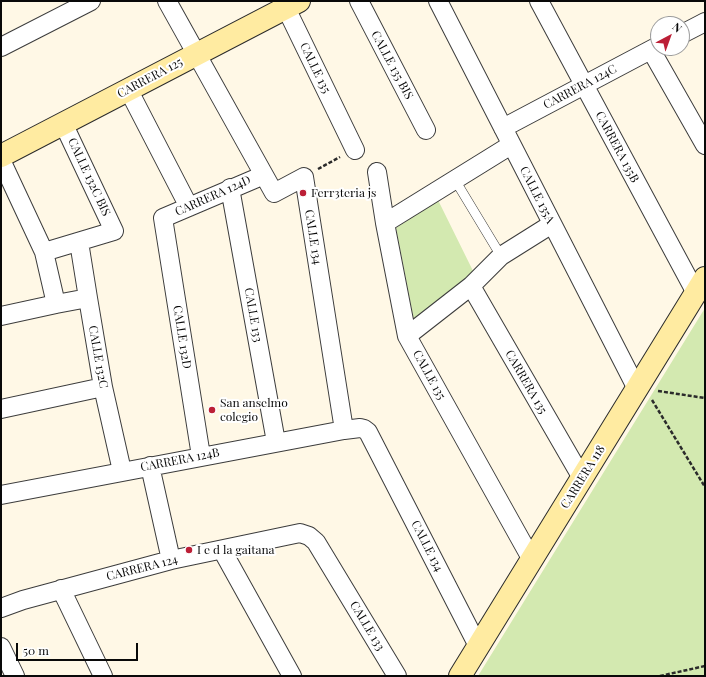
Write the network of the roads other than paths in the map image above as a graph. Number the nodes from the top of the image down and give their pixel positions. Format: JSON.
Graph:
{"nodes":[{"id":1,"x":91,"y":1,"type":"edge"},
{"id":2,"x":166,"y":1,"type":"edge"},
{"id":3,"x":359,"y":1,"type":"edge"},
{"id":4,"x":438,"y":1,"type":"edge"},
{"id":5,"x":292,"y":4,"type":"edge"},
{"id":6,"x":546,"y":4,"type":"edge"},
{"id":7,"x":705,"y":22,"type":"edge"},
{"id":8,"x":690,"y":30,"type":"edge"},
{"id":9,"x":1,"y":47,"type":"edge"},
{"id":10,"x":650,"y":51,"type":"edge"},
{"id":11,"x":196,"y":54,"type":"junction"},
{"id":12,"x":659,"y":56,"type":"edge"},
{"id":13,"x":584,"y":85,"type":"junction"},
{"id":14,"x":128,"y":89,"type":"junction"},
{"id":15,"x":63,"y":123,"type":"junction"},
{"id":16,"x":503,"y":128,"type":"junction"},
{"id":17,"x":426,"y":130,"type":"dead end"},
{"id":18,"x":511,"y":145,"type":"junction"},
{"id":19,"x":705,"y":145,"type":"edge"},
{"id":20,"x":355,"y":150,"type":"road end"},
{"id":21,"x":1,"y":156,"type":"edge"},
{"id":22,"x":1,"y":160,"type":"edge"},
{"id":23,"x":377,"y":172,"type":"dead end"},
{"id":24,"x":264,"y":175,"type":"junction"},
{"id":25,"x":455,"y":180,"type":"junction"},
{"id":26,"x":230,"y":188,"type":"junction"},
{"id":27,"x":189,"y":207,"type":"junction"},
{"id":28,"x":163,"y":218,"type":"joint"},
{"id":29,"x":385,"y":223,"type":"junction"},
{"id":30,"x":552,"y":224,"type":"junction"},
{"id":31,"x":79,"y":242,"type":"junction"},
{"id":32,"x":44,"y":252,"type":"junction"},
{"id":33,"x":500,"y":256,"type":"junction"},
{"id":34,"x":470,"y":286,"type":"junction"},
{"id":35,"x":700,"y":286,"type":"edge"},
{"id":36,"x":88,"y":298,"type":"junction"},
{"id":37,"x":56,"y":304,"type":"junction"},
{"id":38,"x":1,"y":316,"type":"edge"},
{"id":39,"x":407,"y":336,"type":"junction"},
{"id":40,"x":103,"y":387,"type":"junction"},
{"id":41,"x":641,"y":389,"type":"junction"},
{"id":42,"x":1,"y":409,"type":"edge"},
{"id":43,"x":352,"y":428,"type":"junction"},
{"id":44,"x":276,"y":442,"type":"junction"},
{"id":45,"x":201,"y":456,"type":"junction"},
{"id":46,"x":150,"y":466,"type":"junction"},
{"id":47,"x":122,"y":471,"type":"junction"},
{"id":48,"x":582,"y":478,"type":"junction"},
{"id":49,"x":1,"y":495,"type":"edge"},
{"id":50,"x":310,"y":536,"type":"joint"},
{"id":51,"x":222,"y":550,"type":"junction"},
{"id":52,"x":171,"y":560,"type":"junction"},
{"id":53,"x":532,"y":560,"type":"junction"},
{"id":54,"x":61,"y":589,"type":"junction"},
{"id":55,"x":1,"y":608,"type":"edge"},
{"id":56,"x":478,"y":646,"type":"junction"},
{"id":57,"x":1,"y":647,"type":"edge"},
{"id":58,"x":15,"y":676,"type":"edge"},
{"id":59,"x":103,"y":676,"type":"edge"},
{"id":60,"x":292,"y":676,"type":"edge"},
{"id":61,"x":397,"y":676,"type":"edge"},
{"id":62,"x":460,"y":676,"type":"edge"}],
"edges":[{"from":1,"to":9,"type":"street"},
{"from":2,"to":11,"type":"street"},
{"from":3,"to":17,"type":"street","name":"CALLE 135 BIS"},
{"from":4,"to":16,"type":"street","name":"CALLE 135A"},
{"from":5,"to":11,"type":"street","name":"CARRERA 125"},
{"from":5,"to":20,"type":"street","name":"CALLE 135"},
{"from":6,"to":13,"type":"street","name":"CARRERA 135B"},
{"from":7,"to":8,"type":"street"},
{"from":10,"to":13,"type":"street","name":"CARRERA 124C"},
{"from":11,"to":14,"type":"street","name":"CARRERA 125"},
{"from":11,"to":24,"type":"street"},
{"from":12,"to":19,"type":"street"},
{"from":13,"to":16,"type":"street","name":"CARRERA 124C"},
{"from":13,"to":35,"type":"street","name":"CARRERA 135B"},
{"from":14,"to":15,"type":"street","name":"CARRERA 125"},
{"from":14,"to":27,"type":"street"},
{"from":15,"to":21,"type":"street","name":"CARRERA 125"},
{"from":15,"to":31,"type":"street","name":"CALLE 132C BIS"},
{"from":16,"to":18,"type":"street","name":"CALLE 135A"},
{"from":18,"to":25,"type":"street"},
{"from":18,"to":30,"type":"street","name":"CALLE 135A"},
{"from":22,"to":32,"type":"street"},
{"from":23,"to":29,"type":"street","name":"CALLE 135"},
{"from":24,"to":26,"type":"street","name":"CARRERA 124D"},
{"from":24,"to":43,"type":"street","name":"CALLE 134"},
{"from":25,"to":29,"type":"street"},
{"from":25,"to":33,"type":"lane"},
{"from":26,"to":27,"type":"street","name":"CARRERA 124D"},
{"from":26,"to":44,"type":"street","name":"CALLE 133"},
{"from":27,"to":28,"type":"street","name":"CARRERA 124D"},
{"from":28,"to":45,"type":"street","name":"CALLE 132D"},
{"from":29,"to":39,"type":"street","name":"CALLE 135"},
{"from":30,"to":33,"type":"street"},
{"from":30,"to":41,"type":"street","name":"CALLE 135A"},
{"from":31,"to":32,"type":"street"},
{"from":31,"to":36,"type":"street","name":"CALLE 132C"},
{"from":32,"to":37,"type":"street"},
{"from":33,"to":34,"type":"street"},
{"from":34,"to":39,"type":"street"},
{"from":34,"to":48,"type":"street","name":"CARRERA 135"},
{"from":35,"to":41,"type":"street","name":"CARRERA 118"},
{"from":36,"to":37,"type":"street"},
{"from":36,"to":40,"type":"street","name":"CALLE 132C"},
{"from":37,"to":38,"type":"street"},
{"from":39,"to":53,"type":"street","name":"CALLE 135"},
{"from":40,"to":42,"type":"street"},
{"from":40,"to":47,"type":"street","name":"CALLE 132C"},
{"from":41,"to":48,"type":"street","name":"CARRERA 118"},
{"from":43,"to":44,"type":"street","name":"CARRERA 124B"},
{"from":43,"to":56,"type":"street","name":"CALLE 134"},
{"from":44,"to":45,"type":"street","name":"CARRERA 124B"},
{"from":45,"to":46,"type":"street","name":"CARRERA 124B"},
{"from":46,"to":47,"type":"street","name":"CARRERA 124B"},
{"from":46,"to":52,"type":"street"},
{"from":47,"to":49,"type":"street","name":"CARRERA 124B"},
{"from":48,"to":53,"type":"street","name":"CARRERA 118"},
{"from":50,"to":51,"type":"street","name":"CARRERA 124"},
{"from":50,"to":61,"type":"street","name":"CALLE 133"},
{"from":51,"to":52,"type":"street","name":"CARRERA 124"},
{"from":51,"to":60,"type":"street"},
{"from":52,"to":54,"type":"street","name":"CARRERA 124"},
{"from":53,"to":56,"type":"street","name":"CARRERA 118"},
{"from":54,"to":55,"type":"street","name":"CARRERA 124"},
{"from":54,"to":59,"type":"street"},
{"from":56,"to":62,"type":"street","name":"CARRERA 118"},
{"from":57,"to":58,"type":"street"}]}
